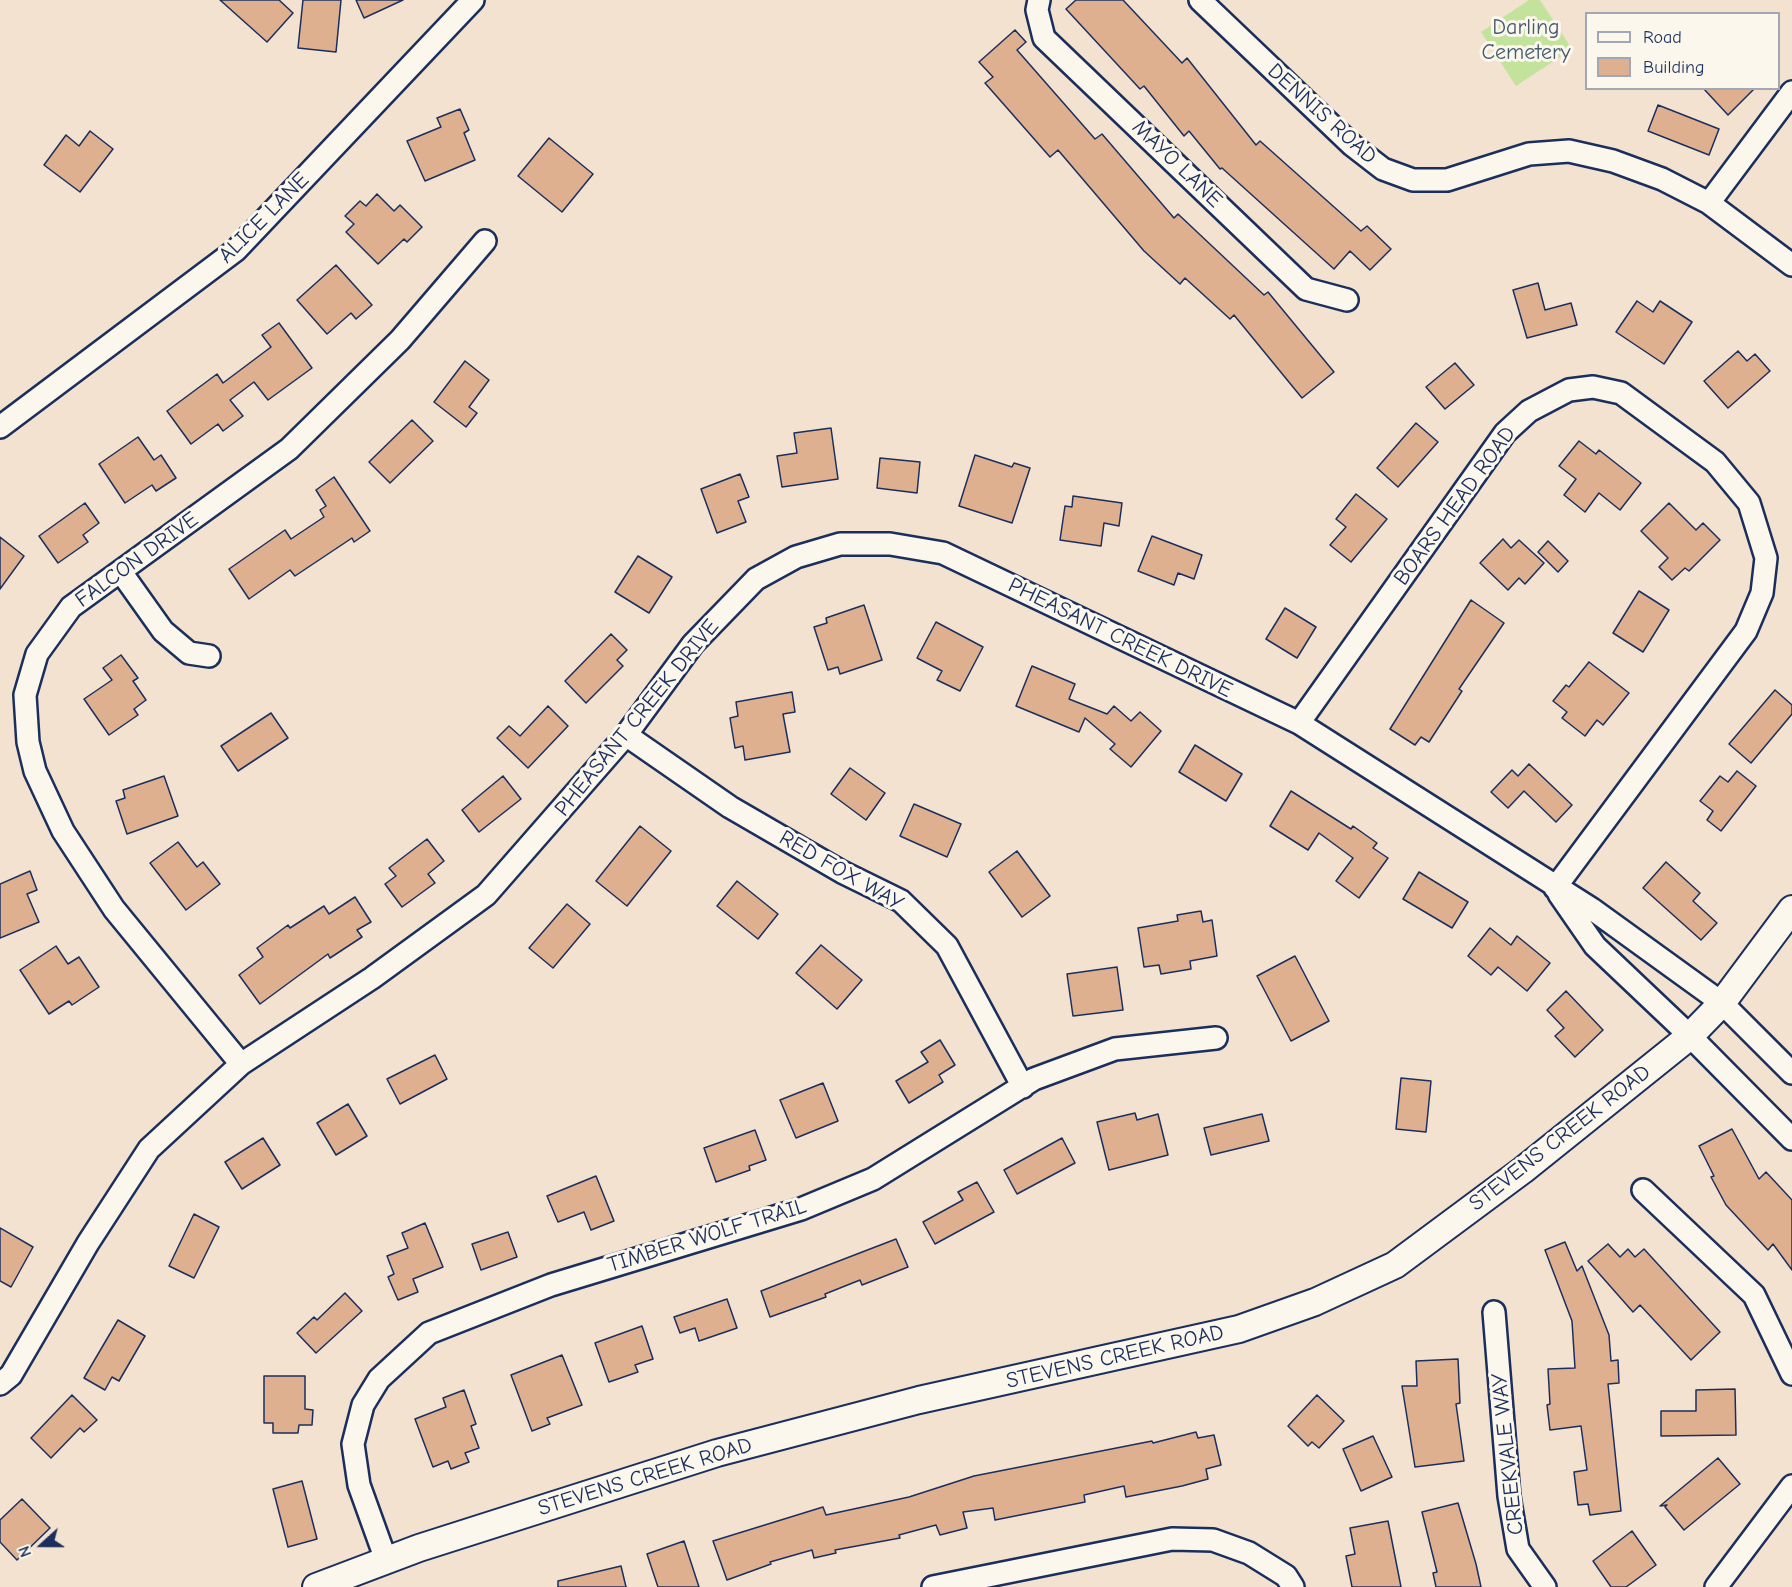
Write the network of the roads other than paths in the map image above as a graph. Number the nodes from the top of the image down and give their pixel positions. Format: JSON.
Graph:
{"nodes":[{"id":1,"x":473,"y":0,"type":"edge"},
{"id":2,"x":1039,"y":0,"type":"edge"},
{"id":3,"x":1200,"y":0,"type":"edge"},
{"id":4,"x":1792,"y":92,"type":"edge"},
{"id":5,"x":1710,"y":203,"type":"junction"},
{"id":6,"x":485,"y":241,"type":"dead end"},
{"id":7,"x":1792,"y":265,"type":"edge"},
{"id":8,"x":1347,"y":300,"type":"dead end"},
{"id":9,"x":0,"y":428,"type":"edge"},
{"id":10,"x":121,"y":572,"type":"junction"},
{"id":11,"x":209,"y":656,"type":"dead end"},
{"id":12,"x":1299,"y":723,"type":"junction"},
{"id":13,"x":626,"y":735,"type":"junction"},
{"id":14,"x":1556,"y":888,"type":"junction"},
{"id":15,"x":1792,"y":909,"type":"edge"},
{"id":16,"x":1645,"y":947,"type":"junction"},
{"id":17,"x":1623,"y":972,"type":"junction"},
{"id":18,"x":1722,"y":1003,"type":"junction"},
{"id":19,"x":1690,"y":1036,"type":"junction"},
{"id":20,"x":1216,"y":1038,"type":"dead end"},
{"id":21,"x":241,"y":1064,"type":"junction"},
{"id":22,"x":1792,"y":1073,"type":"edge"},
{"id":23,"x":1023,"y":1087,"type":"junction"},
{"id":24,"x":1792,"y":1139,"type":"edge"},
{"id":25,"x":1643,"y":1190,"type":"dead end"},
{"id":26,"x":1494,"y":1312,"type":"dead end"},
{"id":27,"x":1792,"y":1374,"type":"edge"},
{"id":28,"x":0,"y":1384,"type":"edge"},
{"id":29,"x":1792,"y":1486,"type":"edge"},
{"id":30,"x":386,"y":1560,"type":"junction"},
{"id":31,"x":316,"y":1587,"type":"edge"},
{"id":32,"x":933,"y":1587,"type":"edge"},
{"id":33,"x":1293,"y":1587,"type":"edge"},
{"id":34,"x":1545,"y":1587,"type":"edge"},
{"id":35,"x":1716,"y":1587,"type":"edge"}],
"edges":[{"from":1,"to":9,"type":"street","name":"ALICE LANE"},
{"from":2,"to":8,"type":"street","name":"MAYO LANE"},
{"from":3,"to":5,"type":"street","name":"DENNIS ROAD"},
{"from":4,"to":5,"type":"street"},
{"from":5,"to":7,"type":"street","name":"DENNIS ROAD"},
{"from":6,"to":10,"type":"street","name":"FALCON DRIVE"},
{"from":10,"to":11,"type":"street"},
{"from":10,"to":21,"type":"street","name":"FALCON DRIVE"},
{"from":12,"to":13,"type":"street","name":"PHEASANT CREEK DRIVE"},
{"from":12,"to":14,"type":"street","name":"PHEASANT CREEK DRIVE"},
{"from":12,"to":14,"type":"street","name":"BOARS HEAD ROAD"},
{"from":13,"to":21,"type":"street","name":"PHEASANT CREEK DRIVE"},
{"from":13,"to":23,"type":"street","name":"RED FOX WAY"},
{"from":14,"to":16,"type":"street","name":"PHEASANT CREEK DRIVE"},
{"from":14,"to":17,"type":"street","name":"PHEASANT CREEK DRIVE"},
{"from":15,"to":18,"type":"street","name":"STEVENS CREEK ROAD"},
{"from":16,"to":17,"type":"street"},
{"from":16,"to":18,"type":"street","name":"PHEASANT CREEK DRIVE"},
{"from":17,"to":19,"type":"street","name":"PHEASANT CREEK DRIVE"},
{"from":18,"to":19,"type":"street","name":"STEVENS CREEK ROAD"},
{"from":18,"to":22,"type":"street","name":"PHEASANT CREEK DRIVE"},
{"from":19,"to":24,"type":"street","name":"PHEASANT CREEK DRIVE"},
{"from":19,"to":30,"type":"street","name":"STEVENS CREEK ROAD"},
{"from":20,"to":23,"type":"street","name":"TIMBER WOLF TRAIL"},
{"from":21,"to":28,"type":"street","name":"PHEASANT CREEK DRIVE"},
{"from":23,"to":30,"type":"street","name":"TIMBER WOLF TRAIL"},
{"from":25,"to":27,"type":"street"},
{"from":26,"to":34,"type":"street","name":"CREEKVALE WAY"},
{"from":29,"to":35,"type":"street"},
{"from":30,"to":31,"type":"street","name":"STEVENS CREEK ROAD"},
{"from":32,"to":33,"type":"street"}]}
